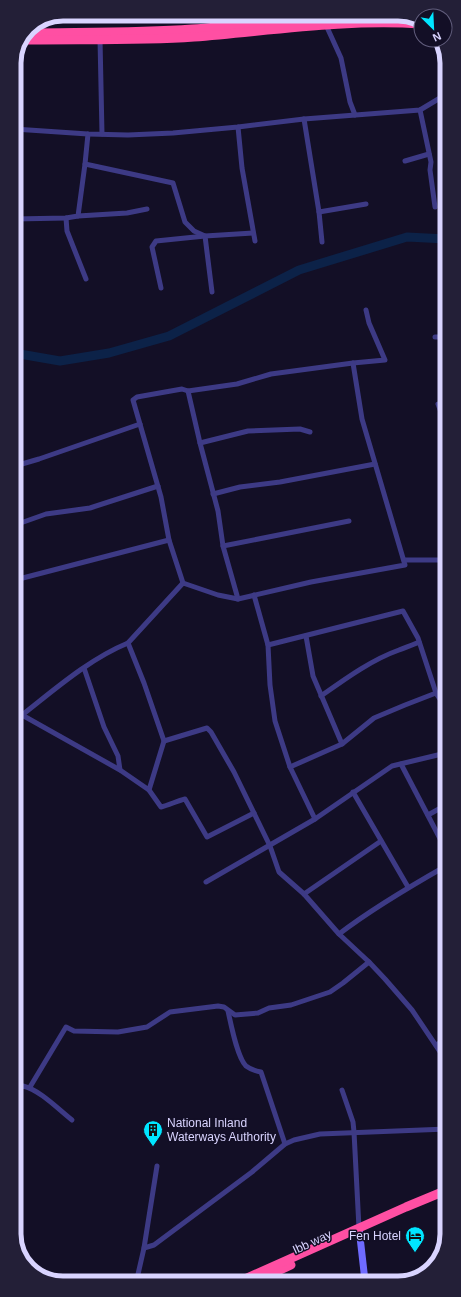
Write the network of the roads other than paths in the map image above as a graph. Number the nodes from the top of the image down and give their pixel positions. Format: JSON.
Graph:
{"nodes":[{"id":1,"x":300,"y":21,"type":"edge"},
{"id":2,"x":331,"y":21,"type":"edge"},
{"id":3,"x":376,"y":21,"type":"edge"},
{"id":4,"x":326,"y":24,"type":"junction"},
{"id":5,"x":413,"y":24,"type":"edge"},
{"id":6,"x":33,"y":33,"type":"edge"},
{"id":7,"x":100,"y":39,"type":"junction"},
{"id":8,"x":28,"y":40,"type":"edge"},
{"id":9,"x":440,"y":98,"type":"edge"},
{"id":10,"x":420,"y":110,"type":"junction"},
{"id":11,"x":355,"y":115,"type":"junction"},
{"id":12,"x":304,"y":119,"type":"junction"},
{"id":13,"x":238,"y":127,"type":"junction"},
{"id":14,"x":21,"y":129,"type":"edge"},
{"id":15,"x":88,"y":134,"type":"junction"},
{"id":16,"x":102,"y":134,"type":"junction"},
{"id":17,"x":429,"y":154,"type":"junction"},
{"id":18,"x":405,"y":161,"type":"dead end"},
{"id":19,"x":85,"y":164,"type":"junction"},
{"id":20,"x":366,"y":204,"type":"dead end"},
{"id":21,"x":435,"y":207,"type":"dead end"},
{"id":22,"x":147,"y":209,"type":"dead end"},
{"id":23,"x":319,"y":212,"type":"junction"},
{"id":24,"x":78,"y":216,"type":"junction"},
{"id":25,"x":66,"y":218,"type":"junction"},
{"id":26,"x":21,"y":219,"type":"edge"},
{"id":27,"x":253,"y":234,"type":"junction"},
{"id":28,"x":204,"y":236,"type":"junction"},
{"id":29,"x":255,"y":241,"type":"dead end"},
{"id":30,"x":322,"y":242,"type":"dead end"},
{"id":31,"x":86,"y":279,"type":"dead end"},
{"id":32,"x":161,"y":288,"type":"dead end"},
{"id":33,"x":212,"y":292,"type":"dead end"},
{"id":34,"x":366,"y":310,"type":"dead end"},
{"id":35,"x":435,"y":337,"type":"dead end"},
{"id":36,"x":440,"y":337,"type":"edge"},
{"id":37,"x":353,"y":363,"type":"junction"},
{"id":38,"x":188,"y":391,"type":"junction"},
{"id":39,"x":438,"y":404,"type":"dead end"},
{"id":40,"x":440,"y":409,"type":"edge"},
{"id":41,"x":140,"y":424,"type":"junction"},
{"id":42,"x":310,"y":432,"type":"dead end"},
{"id":43,"x":200,"y":443,"type":"junction"},
{"id":44,"x":21,"y":464,"type":"edge"},
{"id":45,"x":375,"y":464,"type":"junction"},
{"id":46,"x":158,"y":486,"type":"junction"},
{"id":47,"x":213,"y":494,"type":"junction"},
{"id":48,"x":349,"y":521,"type":"dead end"},
{"id":49,"x":21,"y":523,"type":"edge"},
{"id":50,"x":169,"y":540,"type":"junction"},
{"id":51,"x":223,"y":546,"type":"junction"},
{"id":52,"x":404,"y":560,"type":"junction"},
{"id":53,"x":440,"y":560,"type":"edge"},
{"id":54,"x":21,"y":578,"type":"edge"},
{"id":55,"x":183,"y":583,"type":"junction"},
{"id":56,"x":254,"y":595,"type":"junction"},
{"id":57,"x":238,"y":599,"type":"junction"},
{"id":58,"x":306,"y":636,"type":"junction"},
{"id":59,"x":419,"y":642,"type":"junction"},
{"id":60,"x":128,"y":643,"type":"junction"},
{"id":61,"x":268,"y":645,"type":"junction"},
{"id":62,"x":84,"y":668,"type":"junction"},
{"id":63,"x":436,"y":693,"type":"junction"},
{"id":64,"x":321,"y":696,"type":"junction"},
{"id":65,"x":440,"y":699,"type":"edge"},
{"id":66,"x":22,"y":715,"type":"joint"},
{"id":67,"x":164,"y":741,"type":"junction"},
{"id":68,"x":342,"y":744,"type":"junction"},
{"id":69,"x":440,"y":754,"type":"edge"},
{"id":70,"x":401,"y":764,"type":"junction"},
{"id":71,"x":290,"y":767,"type":"junction"},
{"id":72,"x":120,"y":770,"type":"junction"},
{"id":73,"x":148,"y":790,"type":"junction"},
{"id":74,"x":353,"y":792,"type":"junction"},
{"id":75,"x":440,"y":808,"type":"edge"},
{"id":76,"x":254,"y":813,"type":"junction"},
{"id":77,"x":428,"y":815,"type":"junction"},
{"id":78,"x":315,"y":818,"type":"junction"},
{"id":79,"x":440,"y":838,"type":"edge"},
{"id":80,"x":381,"y":841,"type":"junction"},
{"id":81,"x":270,"y":846,"type":"junction"},
{"id":82,"x":440,"y":869,"type":"edge"},
{"id":83,"x":206,"y":882,"type":"dead end"},
{"id":84,"x":408,"y":887,"type":"junction"},
{"id":85,"x":304,"y":894,"type":"junction"},
{"id":86,"x":339,"y":934,"type":"junction"},
{"id":87,"x":369,"y":962,"type":"junction"},
{"id":88,"x":228,"y":1011,"type":"junction"},
{"id":89,"x":440,"y":1042,"type":"edge"},
{"id":90,"x":436,"y":1045,"type":"junction"},
{"id":91,"x":440,"y":1051,"type":"edge"},
{"id":92,"x":21,"y":1088,"type":"edge"},
{"id":93,"x":30,"y":1088,"type":"junction"},
{"id":94,"x":342,"y":1090,"type":"dead end"},
{"id":95,"x":72,"y":1120,"type":"dead end"},
{"id":96,"x":440,"y":1129,"type":"edge"},
{"id":97,"x":354,"y":1132,"type":"junction"},
{"id":98,"x":285,"y":1144,"type":"junction"},
{"id":99,"x":157,"y":1166,"type":"dead end"},
{"id":100,"x":440,"y":1193,"type":"edge"},
{"id":101,"x":440,"y":1200,"type":"edge"},
{"id":102,"x":359,"y":1231,"type":"junction"},
{"id":103,"x":144,"y":1248,"type":"junction"},
{"id":104,"x":137,"y":1276,"type":"edge"},
{"id":105,"x":252,"y":1276,"type":"edge"},
{"id":106,"x":266,"y":1276,"type":"edge"},
{"id":107,"x":365,"y":1276,"type":"edge"}],
"edges":[{"from":1,"to":6,"type":"highway"},
{"from":2,"to":4,"type":"highway"},
{"from":3,"to":5,"type":"highway"},
{"from":4,"to":7,"type":"highway"},
{"from":4,"to":11,"type":"street"},
{"from":7,"to":8,"type":"highway"},
{"from":7,"to":16,"type":"street"},
{"from":9,"to":10,"type":"street"},
{"from":10,"to":11,"type":"street"},
{"from":10,"to":17,"type":"street"},
{"from":11,"to":12,"type":"street"},
{"from":12,"to":13,"type":"street"},
{"from":12,"to":23,"type":"street"},
{"from":13,"to":16,"type":"street"},
{"from":13,"to":27,"type":"street"},
{"from":14,"to":15,"type":"street"},
{"from":15,"to":16,"type":"street"},
{"from":15,"to":19,"type":"street"},
{"from":17,"to":18,"type":"street"},
{"from":17,"to":21,"type":"street"},
{"from":19,"to":24,"type":"street"},
{"from":19,"to":28,"type":"street"},
{"from":20,"to":23,"type":"street"},
{"from":22,"to":24,"type":"street"},
{"from":23,"to":30,"type":"street"},
{"from":24,"to":25,"type":"street"},
{"from":25,"to":26,"type":"street"},
{"from":25,"to":31,"type":"street"},
{"from":27,"to":28,"type":"street"},
{"from":27,"to":29,"type":"street"},
{"from":28,"to":32,"type":"street"},
{"from":28,"to":33,"type":"street"},
{"from":34,"to":37,"type":"street"},
{"from":35,"to":36,"type":"street"},
{"from":37,"to":38,"type":"street"},
{"from":37,"to":45,"type":"street"},
{"from":38,"to":41,"type":"street"},
{"from":38,"to":43,"type":"street"},
{"from":39,"to":40,"type":"street"},
{"from":41,"to":44,"type":"street"},
{"from":41,"to":46,"type":"street"},
{"from":42,"to":43,"type":"street"},
{"from":43,"to":47,"type":"street"},
{"from":45,"to":47,"type":"street"},
{"from":45,"to":52,"type":"street"},
{"from":46,"to":49,"type":"street"},
{"from":46,"to":50,"type":"street"},
{"from":47,"to":51,"type":"street"},
{"from":48,"to":51,"type":"street"},
{"from":50,"to":54,"type":"street"},
{"from":50,"to":55,"type":"street"},
{"from":51,"to":57,"type":"street"},
{"from":52,"to":53,"type":"street"},
{"from":52,"to":56,"type":"street"},
{"from":55,"to":57,"type":"street"},
{"from":55,"to":60,"type":"street"},
{"from":56,"to":57,"type":"street"},
{"from":56,"to":61,"type":"street"},
{"from":58,"to":59,"type":"street"},
{"from":58,"to":61,"type":"street"},
{"from":58,"to":64,"type":"street"},
{"from":59,"to":63,"type":"street"},
{"from":59,"to":64,"type":"street"},
{"from":60,"to":62,"type":"street"},
{"from":60,"to":67,"type":"street"},
{"from":61,"to":71,"type":"street"},
{"from":62,"to":66,"type":"street"},
{"from":62,"to":72,"type":"street"},
{"from":63,"to":65,"type":"street"},
{"from":63,"to":68,"type":"street"},
{"from":64,"to":68,"type":"street"},
{"from":66,"to":72,"type":"street"},
{"from":67,"to":73,"type":"street"},
{"from":67,"to":76,"type":"street"},
{"from":68,"to":71,"type":"street"},
{"from":69,"to":70,"type":"street"},
{"from":70,"to":74,"type":"street"},
{"from":70,"to":77,"type":"street"},
{"from":71,"to":78,"type":"street"},
{"from":72,"to":73,"type":"street"},
{"from":73,"to":76,"type":"street"},
{"from":74,"to":78,"type":"street"},
{"from":74,"to":80,"type":"street"},
{"from":75,"to":77,"type":"street"},
{"from":76,"to":81,"type":"street"},
{"from":77,"to":79,"type":"street"},
{"from":78,"to":81,"type":"street"},
{"from":80,"to":84,"type":"street"},
{"from":80,"to":85,"type":"street"},
{"from":81,"to":83,"type":"street"},
{"from":81,"to":85,"type":"street"},
{"from":82,"to":84,"type":"street"},
{"from":84,"to":86,"type":"street"},
{"from":85,"to":86,"type":"street"},
{"from":86,"to":87,"type":"street"},
{"from":87,"to":88,"type":"street"},
{"from":87,"to":90,"type":"street"},
{"from":88,"to":93,"type":"street"},
{"from":88,"to":98,"type":"street"},
{"from":89,"to":90,"type":"street"},
{"from":90,"to":91,"type":"street"},
{"from":92,"to":93,"type":"street"},
{"from":93,"to":95,"type":"street"},
{"from":94,"to":97,"type":"street"},
{"from":96,"to":97,"type":"street"},
{"from":97,"to":98,"type":"street"},
{"from":97,"to":102,"type":"street"},
{"from":98,"to":103,"type":"street"},
{"from":99,"to":103,"type":"street"},
{"from":100,"to":102,"type":"highway"},
{"from":101,"to":102,"type":"highway","name":"Ibb way"},
{"from":102,"to":105,"type":"highway"},
{"from":102,"to":106,"type":"highway","name":"Ibb way"},
{"from":102,"to":107,"type":"street"},
{"from":103,"to":104,"type":"street"}]}
